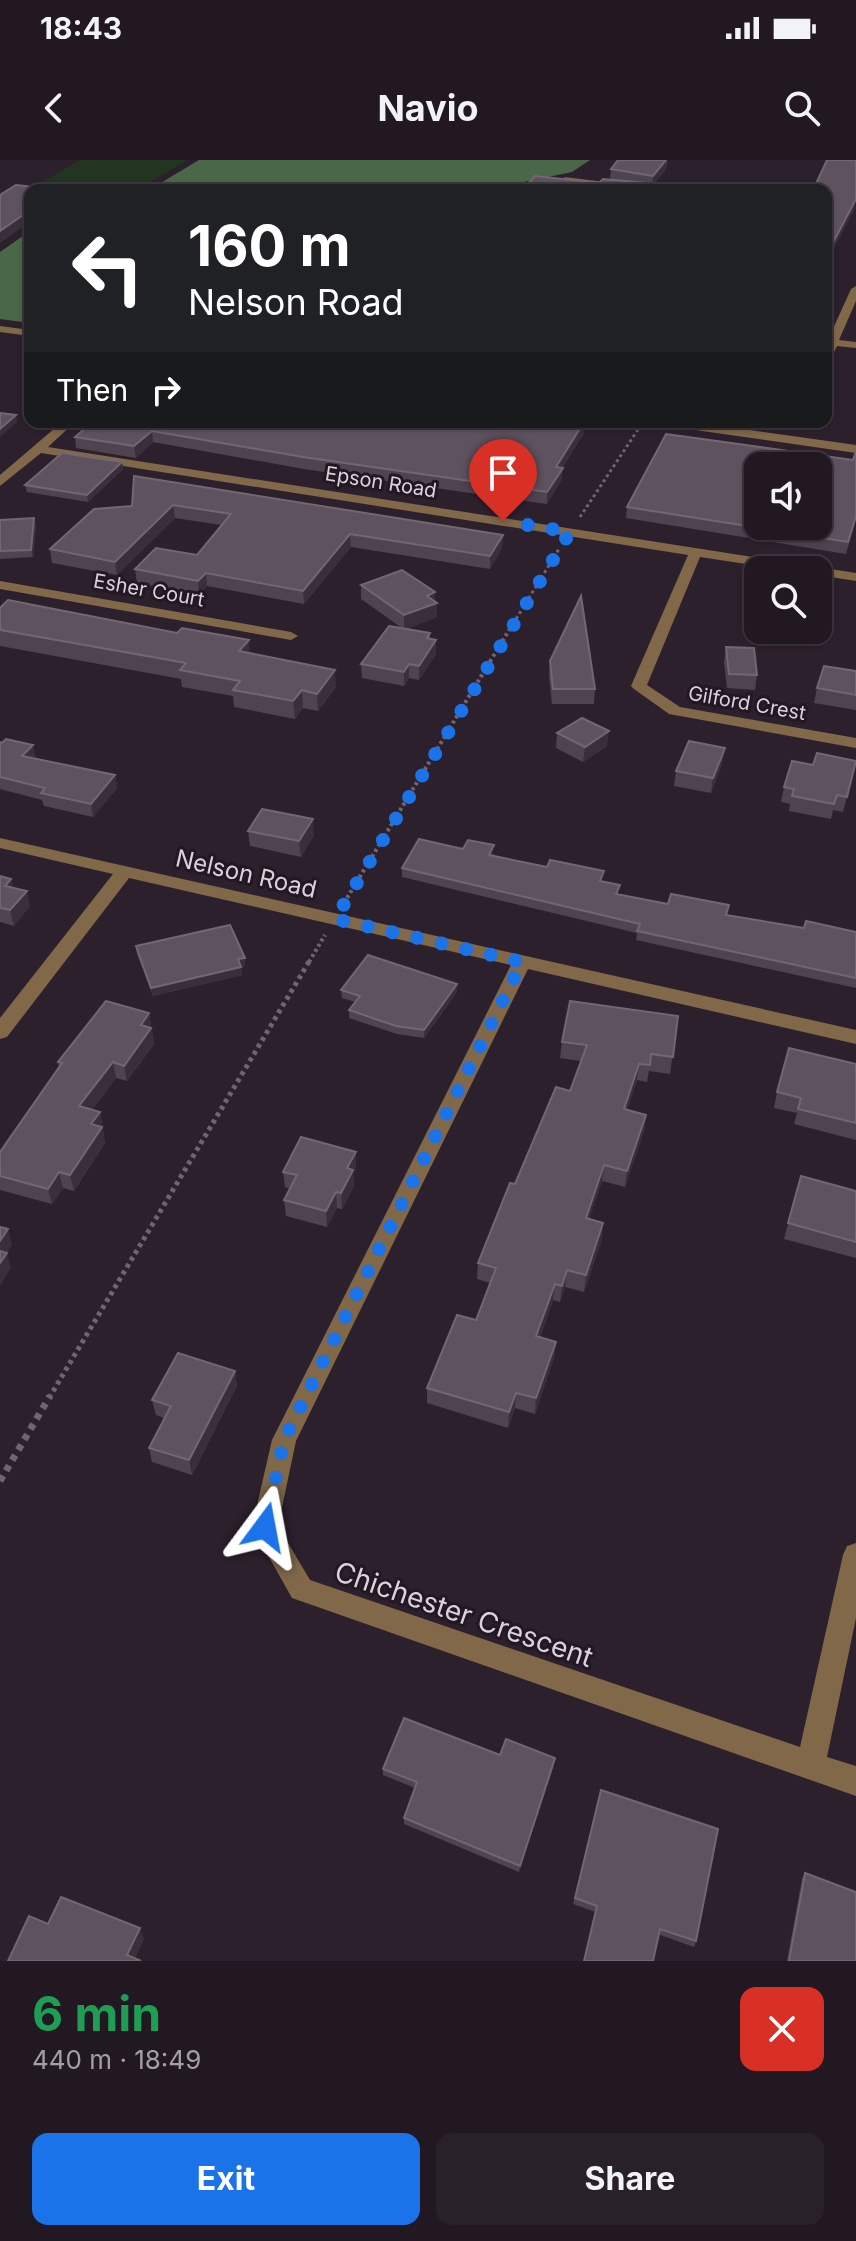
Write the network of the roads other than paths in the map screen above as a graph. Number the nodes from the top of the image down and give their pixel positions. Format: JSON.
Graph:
{"nodes":[{"id":1,"x":567,"y":179,"type":"edge"},
{"id":2,"x":603,"y":184,"type":"edge"},
{"id":3,"x":856,"y":289,"type":"edge"},
{"id":4,"x":0,"y":329,"type":"edge"},
{"id":5,"x":24,"y":332,"type":"edge"},
{"id":6,"x":832,"y":342,"type":"joint"},
{"id":7,"x":856,"y":345,"type":"edge"},
{"id":8,"x":62,"y":428,"type":"edge"},
{"id":9,"x":709,"y":428,"type":"edge"},
{"id":10,"x":799,"y":428,"type":"edge"},
{"id":11,"x":794,"y":440,"type":"junction"},
{"id":12,"x":39,"y":449,"type":"junction"},
{"id":13,"x":856,"y":449,"type":"edge"},
{"id":14,"x":0,"y":482,"type":"edge"},
{"id":15,"x":696,"y":551,"type":"junction"},
{"id":16,"x":744,"y":559,"type":"edge"},
{"id":17,"x":832,"y":573,"type":"edge"},
{"id":18,"x":856,"y":577,"type":"edge"},
{"id":19,"x":0,"y":585,"type":"edge"},
{"id":20,"x":291,"y":636,"type":"dead end"},
{"id":21,"x":856,"y":743,"type":"edge"},
{"id":22,"x":0,"y":843,"type":"edge"},
{"id":23,"x":126,"y":870,"type":"junction"},
{"id":24,"x":522,"y":962,"type":"junction"},
{"id":25,"x":0,"y":1032,"type":"edge"},
{"id":26,"x":856,"y":1037,"type":"edge"},
{"id":27,"x":856,"y":1555,"type":"edge"},
{"id":28,"x":811,"y":1765,"type":"junction"},
{"id":29,"x":856,"y":1781,"type":"edge"}],
"edges":[{"from":1,"to":2,"type":"street"},
{"from":3,"to":6,"type":"street"},
{"from":4,"to":5,"type":"street"},
{"from":6,"to":7,"type":"street"},
{"from":8,"to":12,"type":"street"},
{"from":9,"to":11,"type":"street"},
{"from":10,"to":11,"type":"street"},
{"from":11,"to":13,"type":"street"},
{"from":12,"to":14,"type":"street"},
{"from":12,"to":15,"type":"street","name":"Epson Road"},
{"from":15,"to":16,"type":"street","name":"Epson Road"},
{"from":15,"to":21,"type":"street","name":"Gilford Crest"},
{"from":17,"to":18,"type":"street"},
{"from":19,"to":20,"type":"street","name":"Esher Court"},
{"from":22,"to":23,"type":"street","name":"Nelson Road"},
{"from":23,"to":24,"type":"street","name":"Nelson Road"},
{"from":23,"to":25,"type":"street"},
{"from":24,"to":26,"type":"street","name":"Nelson Road"},
{"from":24,"to":28,"type":"street","name":"Chichester Crescent"},
{"from":27,"to":28,"type":"street"},
{"from":28,"to":29,"type":"street","name":"Chichester Crescent"}]}
